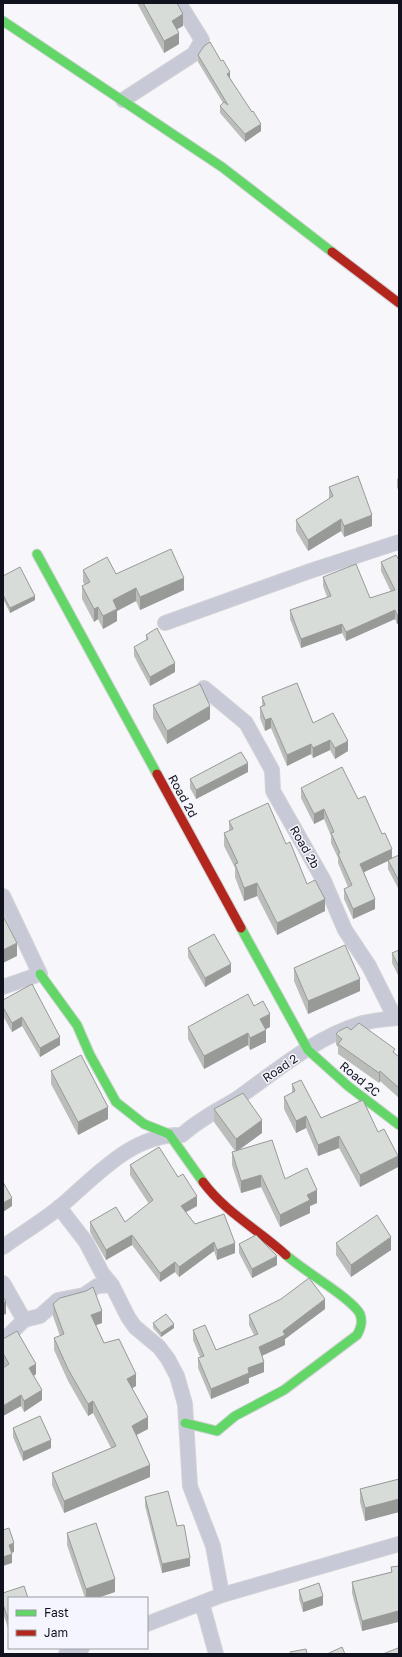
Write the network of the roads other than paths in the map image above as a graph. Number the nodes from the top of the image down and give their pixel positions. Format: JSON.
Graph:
{"nodes":[{"id":1,"x":179,"y":3,"type":"edge"},
{"id":2,"x":3,"y":21,"type":"edge"},
{"id":3,"x":123,"y":100,"type":"junction"},
{"id":4,"x":399,"y":303,"type":"edge"},
{"id":5,"x":399,"y":542,"type":"edge"},
{"id":6,"x":37,"y":554,"type":"dead end"},
{"id":7,"x":164,"y":623,"type":"dead end"},
{"id":8,"x":204,"y":688,"type":"edge"},
{"id":9,"x":3,"y":896,"type":"edge"},
{"id":10,"x":40,"y":974,"type":"junction"},
{"id":11,"x":3,"y":987,"type":"edge"},
{"id":12,"x":397,"y":1018,"type":"edge"},
{"id":13,"x":308,"y":1050,"type":"junction"},
{"id":14,"x":399,"y":1125,"type":"edge"},
{"id":15,"x":169,"y":1134,"type":"junction"},
{"id":16,"x":60,"y":1207,"type":"junction"},
{"id":17,"x":3,"y":1247,"type":"edge"},
{"id":18,"x":3,"y":1283,"type":"edge"},
{"id":19,"x":112,"y":1284,"type":"junction"},
{"id":20,"x":24,"y":1320,"type":"junction"},
{"id":21,"x":3,"y":1340,"type":"edge"},
{"id":22,"x":185,"y":1423,"type":"junction"},
{"id":23,"x":399,"y":1544,"type":"edge"},
{"id":24,"x":222,"y":1596,"type":"junction"},
{"id":25,"x":202,"y":1603,"type":"junction"},
{"id":26,"x":148,"y":1624,"type":"edge"},
{"id":27,"x":79,"y":1649,"type":"edge"},
{"id":28,"x":66,"y":1654,"type":"edge"},
{"id":29,"x":216,"y":1654,"type":"edge"}],
"edges":[{"from":1,"to":3,"type":"street"},
{"from":2,"to":3,"type":"street"},
{"from":3,"to":4,"type":"street"},
{"from":5,"to":7,"type":"street"},
{"from":6,"to":13,"type":"street","name":"Road 2d"},
{"from":8,"to":12,"type":"street","name":"Road 2b"},
{"from":9,"to":10,"type":"street"},
{"from":10,"to":11,"type":"street"},
{"from":10,"to":15,"type":"street"},
{"from":12,"to":13,"type":"street","name":"Road 2"},
{"from":13,"to":14,"type":"street","name":"Road 2C"},
{"from":13,"to":15,"type":"street","name":"Road 2"},
{"from":15,"to":16,"type":"street","name":"Road 2"},
{"from":15,"to":22,"type":"street"},
{"from":16,"to":17,"type":"street","name":"Road 2"},
{"from":16,"to":19,"type":"street"},
{"from":18,"to":20,"type":"street"},
{"from":19,"to":20,"type":"street"},
{"from":19,"to":22,"type":"street"},
{"from":20,"to":21,"type":"street"},
{"from":22,"to":24,"type":"street"},
{"from":23,"to":24,"type":"street"},
{"from":24,"to":25,"type":"street"},
{"from":25,"to":26,"type":"street"},
{"from":25,"to":29,"type":"street"},
{"from":27,"to":28,"type":"street"}]}
